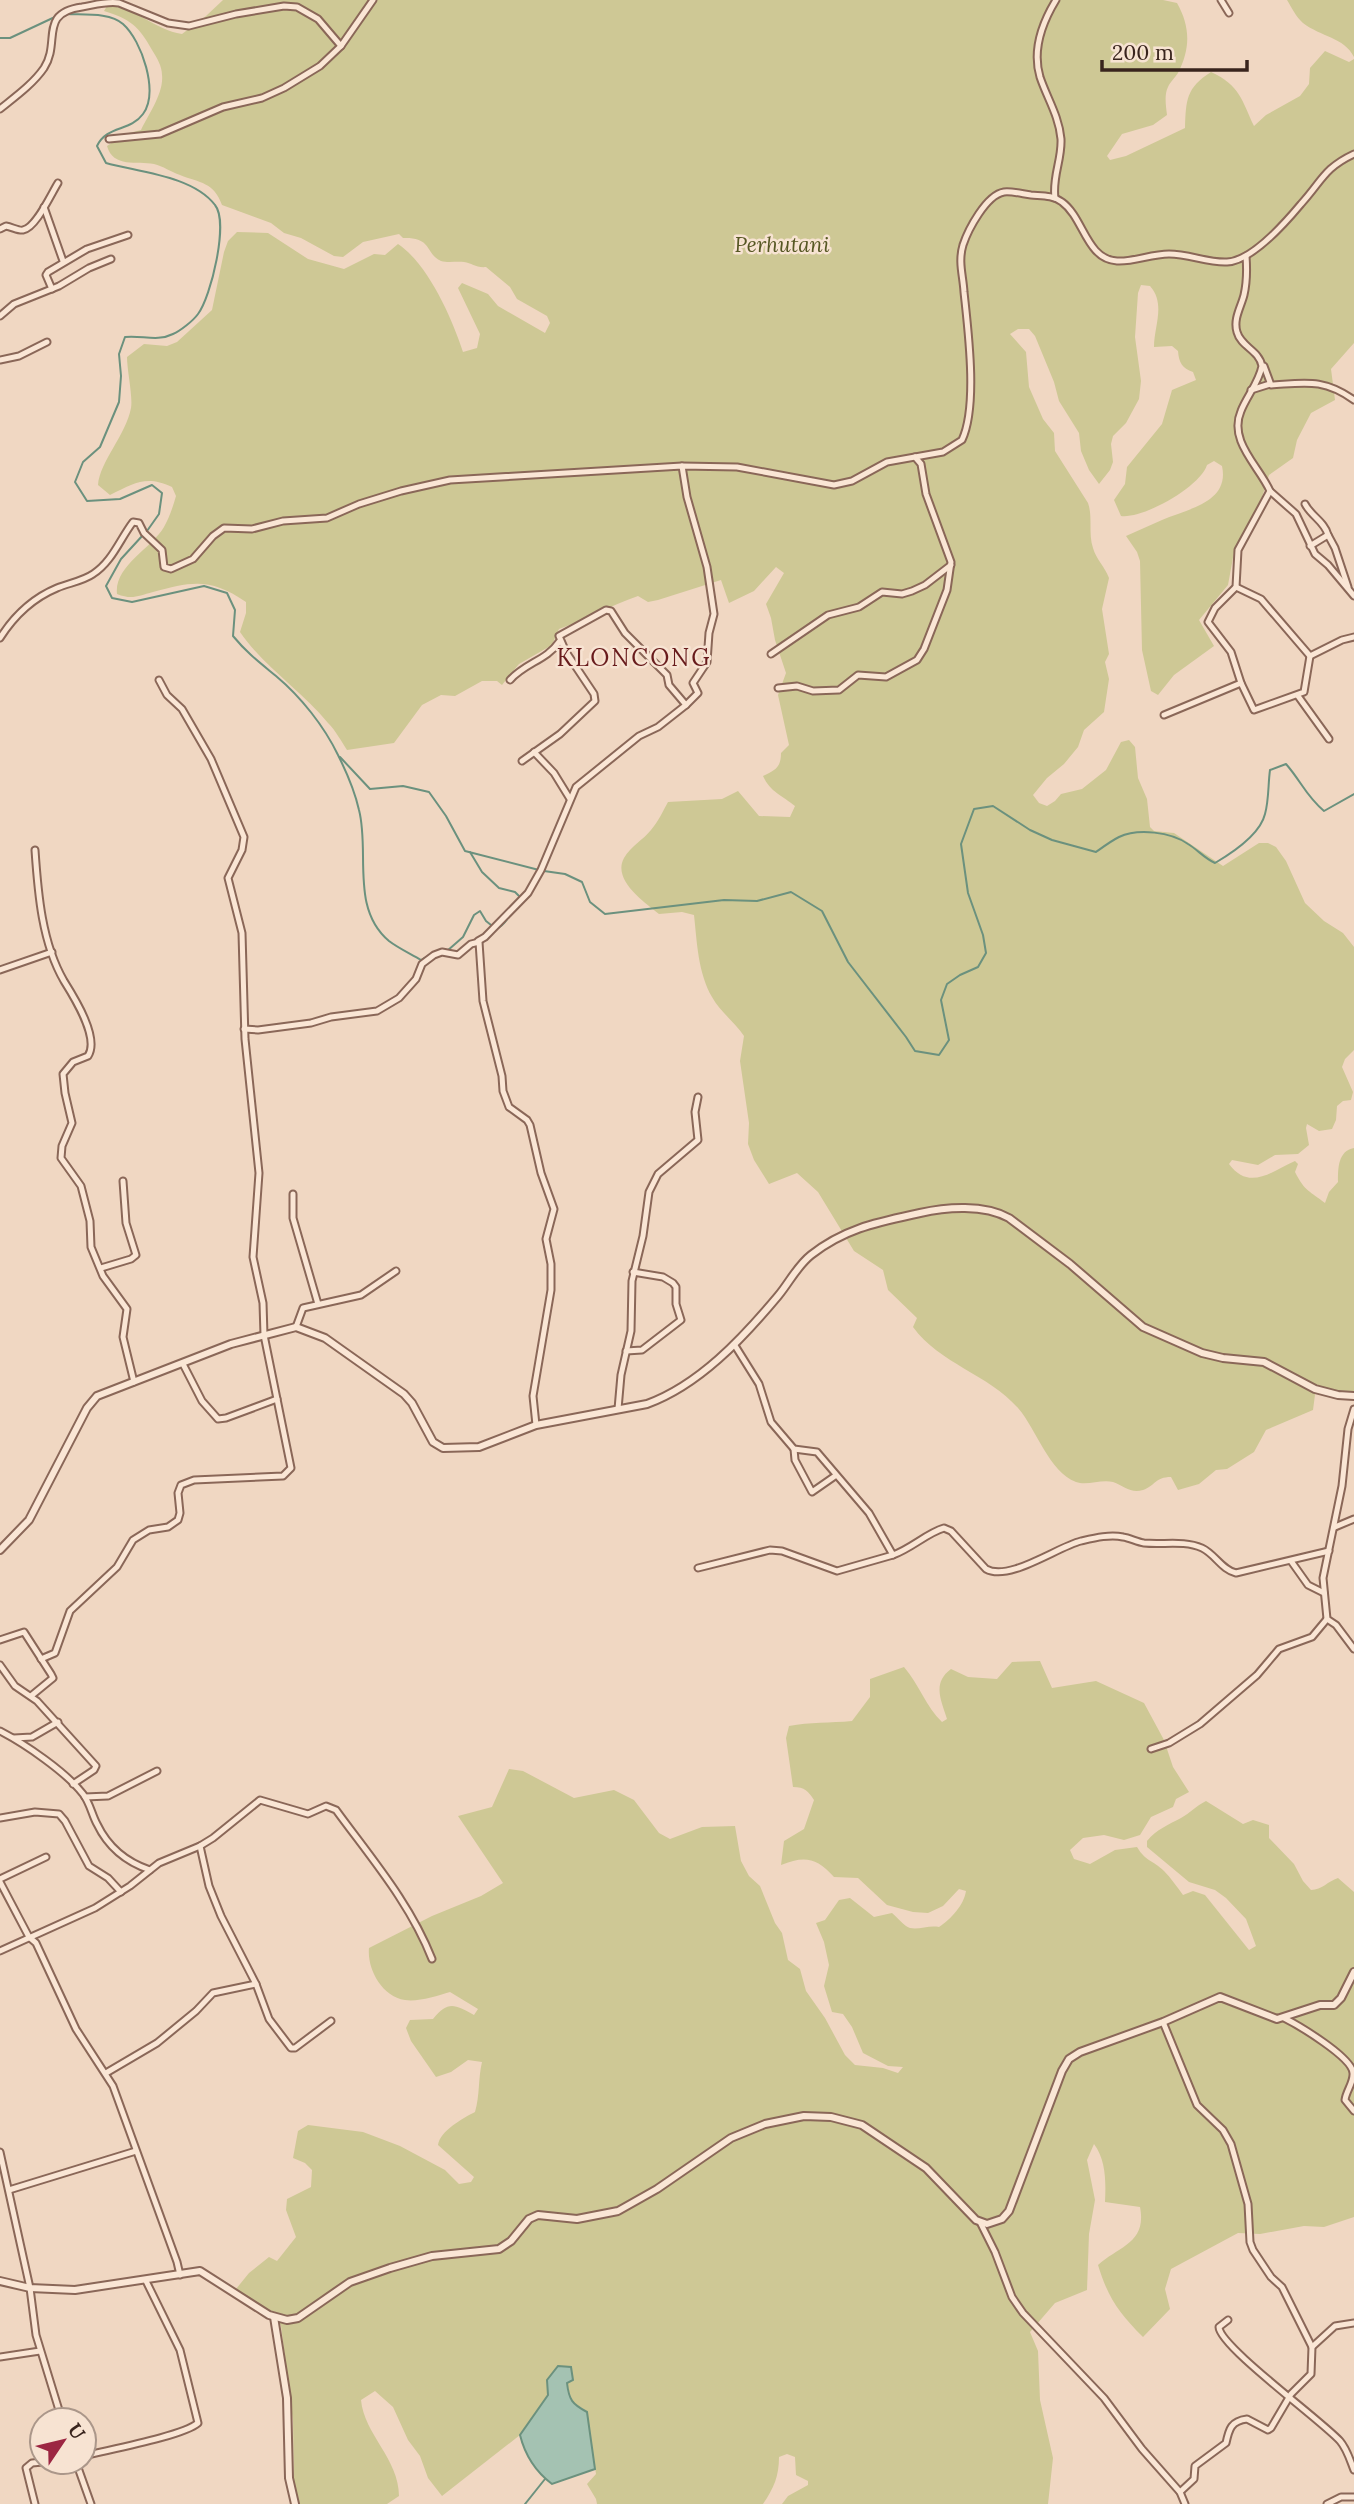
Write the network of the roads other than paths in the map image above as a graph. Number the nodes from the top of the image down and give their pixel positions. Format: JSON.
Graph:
{"nodes":[{"id":1,"x":373,"y":0,"type":"edge"},
{"id":2,"x":1056,"y":0,"type":"edge"},
{"id":3,"x":1221,"y":0,"type":"edge"},
{"id":4,"x":1230,"y":13,"type":"dead end"},
{"id":5,"x":341,"y":46,"type":"junction"},
{"id":6,"x":0,"y":108,"type":"edge"},
{"id":7,"x":109,"y":139,"type":"dead end"},
{"id":8,"x":1354,"y":154,"type":"edge"},
{"id":9,"x":58,"y":183,"type":"dead end"},
{"id":10,"x":1055,"y":198,"type":"junction"},
{"id":11,"x":44,"y":207,"type":"junction"},
{"id":12,"x":0,"y":229,"type":"edge"},
{"id":13,"x":128,"y":234,"type":"dead end"},
{"id":14,"x":1246,"y":256,"type":"junction"},
{"id":15,"x":111,"y":259,"type":"dead end"},
{"id":16,"x":63,"y":261,"type":"junction"},
{"id":17,"x":52,"y":289,"type":"junction"},
{"id":18,"x":0,"y":316,"type":"edge"},
{"id":19,"x":47,"y":342,"type":"dead end"},
{"id":20,"x":0,"y":360,"type":"edge"},
{"id":21,"x":1262,"y":363,"type":"junction"},
{"id":22,"x":1270,"y":384,"type":"junction"},
{"id":23,"x":1251,"y":390,"type":"junction"},
{"id":24,"x":1354,"y":400,"type":"edge"},
{"id":25,"x":915,"y":456,"type":"junction"},
{"id":26,"x":682,"y":466,"type":"junction"},
{"id":27,"x":1270,"y":491,"type":"junction"},
{"id":28,"x":1305,"y":503,"type":"dead end"},
{"id":29,"x":1328,"y":535,"type":"junction"},
{"id":30,"x":1310,"y":546,"type":"junction"},
{"id":31,"x":951,"y":565,"type":"junction"},
{"id":32,"x":1236,"y":587,"type":"junction"},
{"id":33,"x":1348,"y":589,"type":"junction"},
{"id":34,"x":1354,"y":596,"type":"edge"},
{"id":35,"x":1354,"y":637,"type":"edge"},
{"id":36,"x":0,"y":638,"type":"edge"},
{"id":37,"x":559,"y":642,"type":"junction"},
{"id":38,"x":771,"y":654,"type":"dead end"},
{"id":39,"x":1310,"y":656,"type":"junction"},
{"id":40,"x":159,"y":680,"type":"dead end"},
{"id":41,"x":510,"y":680,"type":"dead end"},
{"id":42,"x":1241,"y":683,"type":"junction"},
{"id":43,"x":778,"y":688,"type":"dead end"},
{"id":44,"x":1298,"y":696,"type":"junction"},
{"id":45,"x":686,"y":705,"type":"junction"},
{"id":46,"x":1164,"y":715,"type":"dead end"},
{"id":47,"x":1329,"y":739,"type":"dead end"},
{"id":48,"x":534,"y":752,"type":"junction"},
{"id":49,"x":522,"y":761,"type":"dead end"},
{"id":50,"x":570,"y":799,"type":"junction"},
{"id":51,"x":35,"y":850,"type":"dead end"},
{"id":52,"x":478,"y":941,"type":"junction"},
{"id":53,"x":52,"y":952,"type":"junction"},
{"id":54,"x":0,"y":970,"type":"edge"},
{"id":55,"x":244,"y":1029,"type":"junction"},
{"id":56,"x":698,"y":1097,"type":"dead end"},
{"id":57,"x":123,"y":1181,"type":"dead end"},
{"id":58,"x":293,"y":1194,"type":"dead end"},
{"id":59,"x":101,"y":1268,"type":"junction"},
{"id":60,"x":396,"y":1271,"type":"dead end"},
{"id":61,"x":633,"y":1272,"type":"junction"},
{"id":62,"x":318,"y":1304,"type":"junction"},
{"id":63,"x":296,"y":1327,"type":"junction"},
{"id":64,"x":264,"y":1335,"type":"junction"},
{"id":65,"x":734,"y":1344,"type":"junction"},
{"id":66,"x":626,"y":1351,"type":"junction"},
{"id":67,"x":183,"y":1364,"type":"junction"},
{"id":68,"x":134,"y":1382,"type":"junction"},
{"id":69,"x":1354,"y":1396,"type":"edge"},
{"id":70,"x":277,"y":1399,"type":"junction"},
{"id":71,"x":618,"y":1409,"type":"junction"},
{"id":72,"x":1354,"y":1409,"type":"edge"},
{"id":73,"x":536,"y":1425,"type":"junction"},
{"id":74,"x":794,"y":1449,"type":"junction"},
{"id":75,"x":835,"y":1476,"type":"junction"},
{"id":76,"x":1354,"y":1518,"type":"edge"},
{"id":77,"x":1334,"y":1528,"type":"junction"},
{"id":78,"x":0,"y":1550,"type":"edge"},
{"id":79,"x":1329,"y":1551,"type":"junction"},
{"id":80,"x":893,"y":1555,"type":"junction"},
{"id":81,"x":1291,"y":1562,"type":"junction"},
{"id":82,"x":698,"y":1568,"type":"dead end"},
{"id":83,"x":1324,"y":1593,"type":"junction"},
{"id":84,"x":1327,"y":1619,"type":"junction"},
{"id":85,"x":0,"y":1640,"type":"edge"},
{"id":86,"x":1354,"y":1648,"type":"edge"},
{"id":87,"x":41,"y":1659,"type":"junction"},
{"id":88,"x":0,"y":1665,"type":"edge"},
{"id":89,"x":31,"y":1696,"type":"junction"},
{"id":90,"x":58,"y":1722,"type":"junction"},
{"id":91,"x":0,"y":1731,"type":"edge"},
{"id":92,"x":14,"y":1738,"type":"junction"},
{"id":93,"x":1151,"y":1749,"type":"dead end"},
{"id":94,"x":157,"y":1771,"type":"dead end"},
{"id":95,"x":73,"y":1784,"type":"junction"},
{"id":96,"x":85,"y":1797,"type":"junction"},
{"id":97,"x":0,"y":1818,"type":"edge"},
{"id":98,"x":201,"y":1846,"type":"junction"},
{"id":99,"x":46,"y":1857,"type":"dead end"},
{"id":100,"x":150,"y":1870,"type":"junction"},
{"id":101,"x":0,"y":1880,"type":"edge"},
{"id":102,"x":121,"y":1892,"type":"junction"},
{"id":103,"x":29,"y":1937,"type":"junction"},
{"id":104,"x":0,"y":1951,"type":"edge"},
{"id":105,"x":432,"y":1959,"type":"dead end"},
{"id":106,"x":1354,"y":1972,"type":"edge"},
{"id":107,"x":256,"y":1984,"type":"junction"},
{"id":108,"x":1284,"y":2018,"type":"junction"},
{"id":109,"x":331,"y":2021,"type":"dead end"},
{"id":110,"x":1163,"y":2022,"type":"junction"},
{"id":111,"x":106,"y":2073,"type":"junction"},
{"id":112,"x":1354,"y":2111,"type":"edge"},
{"id":113,"x":136,"y":2151,"type":"junction"},
{"id":114,"x":0,"y":2152,"type":"edge"},
{"id":115,"x":9,"y":2190,"type":"junction"},
{"id":116,"x":980,"y":2222,"type":"junction"},
{"id":117,"x":180,"y":2275,"type":"junction"},
{"id":118,"x":0,"y":2281,"type":"edge"},
{"id":119,"x":146,"y":2281,"type":"junction"},
{"id":120,"x":30,"y":2288,"type":"junction"},
{"id":121,"x":274,"y":2317,"type":"junction"},
{"id":122,"x":1228,"y":2320,"type":"dead end"},
{"id":123,"x":1354,"y":2323,"type":"edge"},
{"id":124,"x":1312,"y":2347,"type":"junction"},
{"id":125,"x":40,"y":2351,"type":"junction"},
{"id":126,"x":0,"y":2357,"type":"edge"},
{"id":127,"x":1290,"y":2397,"type":"junction"},
{"id":128,"x":58,"y":2406,"type":"edge"},
{"id":129,"x":98,"y":2452,"type":"edge"},
{"id":130,"x":1354,"y":2470,"type":"edge"},
{"id":131,"x":28,"y":2476,"type":"edge"},
{"id":132,"x":81,"y":2476,"type":"edge"},
{"id":133,"x":1180,"y":2492,"type":"junction"},
{"id":134,"x":1354,"y":2497,"type":"edge"},
{"id":135,"x":1185,"y":2503,"type":"edge"},
{"id":136,"x":36,"y":2504,"type":"edge"},
{"id":137,"x":91,"y":2504,"type":"edge"},
{"id":138,"x":295,"y":2504,"type":"edge"},
{"id":139,"x":1193,"y":2504,"type":"edge"},
{"id":140,"x":1327,"y":2504,"type":"edge"}],
"edges":[{"from":1,"to":5,"type":"street"},
{"from":2,"to":10,"type":"street"},
{"from":3,"to":4,"type":"street"},
{"from":5,"to":6,"type":"street"},
{"from":5,"to":7,"type":"street"},
{"from":8,"to":14,"type":"street"},
{"from":9,"to":11,"type":"street"},
{"from":10,"to":14,"type":"street"},
{"from":10,"to":25,"type":"street"},
{"from":11,"to":12,"type":"street"},
{"from":11,"to":16,"type":"street"},
{"from":13,"to":16,"type":"street"},
{"from":14,"to":21,"type":"street"},
{"from":15,"to":17,"type":"street"},
{"from":16,"to":17,"type":"street"},
{"from":17,"to":18,"type":"street"},
{"from":19,"to":20,"type":"street"},
{"from":21,"to":22,"type":"street"},
{"from":21,"to":23,"type":"street"},
{"from":22,"to":23,"type":"street"},
{"from":22,"to":24,"type":"street"},
{"from":23,"to":27,"type":"street"},
{"from":25,"to":26,"type":"street"},
{"from":25,"to":31,"type":"street"},
{"from":26,"to":36,"type":"street"},
{"from":26,"to":45,"type":"street"},
{"from":27,"to":30,"type":"street"},
{"from":27,"to":32,"type":"street"},
{"from":28,"to":29,"type":"street"},
{"from":29,"to":30,"type":"street"},
{"from":29,"to":33,"type":"street"},
{"from":30,"to":33,"type":"street"},
{"from":31,"to":38,"type":"street"},
{"from":31,"to":43,"type":"street"},
{"from":32,"to":39,"type":"street"},
{"from":32,"to":42,"type":"street"},
{"from":33,"to":34,"type":"street"},
{"from":35,"to":39,"type":"street"},
{"from":37,"to":41,"type":"street"},
{"from":37,"to":45,"type":"street"},
{"from":37,"to":48,"type":"street"},
{"from":39,"to":44,"type":"street"},
{"from":40,"to":55,"type":"street"},
{"from":42,"to":44,"type":"street"},
{"from":42,"to":46,"type":"street"},
{"from":44,"to":47,"type":"street"},
{"from":45,"to":50,"type":"street"},
{"from":48,"to":49,"type":"street"},
{"from":48,"to":50,"type":"street"},
{"from":50,"to":52,"type":"street"},
{"from":51,"to":53,"type":"street"},
{"from":52,"to":55,"type":"street"},
{"from":52,"to":73,"type":"street"},
{"from":53,"to":54,"type":"street"},
{"from":53,"to":59,"type":"street"},
{"from":55,"to":64,"type":"street"},
{"from":56,"to":61,"type":"street"},
{"from":57,"to":59,"type":"street"},
{"from":58,"to":62,"type":"street"},
{"from":59,"to":68,"type":"street"},
{"from":60,"to":62,"type":"street"},
{"from":61,"to":66,"type":"street"},
{"from":61,"to":66,"type":"street"},
{"from":62,"to":63,"type":"street"},
{"from":63,"to":64,"type":"street"},
{"from":63,"to":73,"type":"street"},
{"from":64,"to":67,"type":"street"},
{"from":64,"to":70,"type":"street"},
{"from":65,"to":69,"type":"street"},
{"from":65,"to":71,"type":"street"},
{"from":65,"to":74,"type":"street"},
{"from":66,"to":71,"type":"street"},
{"from":67,"to":68,"type":"street"},
{"from":67,"to":70,"type":"street"},
{"from":68,"to":78,"type":"street"},
{"from":70,"to":87,"type":"street"},
{"from":71,"to":73,"type":"street"},
{"from":72,"to":77,"type":"street"},
{"from":74,"to":75,"type":"street"},
{"from":74,"to":75,"type":"street"},
{"from":75,"to":80,"type":"street"},
{"from":76,"to":77,"type":"street"},
{"from":77,"to":79,"type":"street"},
{"from":79,"to":81,"type":"street"},
{"from":79,"to":83,"type":"street"},
{"from":80,"to":81,"type":"street"},
{"from":80,"to":82,"type":"street"},
{"from":81,"to":83,"type":"street"},
{"from":83,"to":84,"type":"street"},
{"from":84,"to":86,"type":"street"},
{"from":84,"to":93,"type":"street"},
{"from":85,"to":87,"type":"street"},
{"from":87,"to":89,"type":"street"},
{"from":88,"to":89,"type":"street"},
{"from":89,"to":90,"type":"street"},
{"from":90,"to":92,"type":"street"},
{"from":90,"to":95,"type":"street"},
{"from":91,"to":92,"type":"street"},
{"from":92,"to":95,"type":"street"},
{"from":94,"to":96,"type":"street"},
{"from":95,"to":96,"type":"street"},
{"from":96,"to":100,"type":"street"},
{"from":97,"to":102,"type":"street"},
{"from":98,"to":100,"type":"street"},
{"from":98,"to":105,"type":"street"},
{"from":98,"to":107,"type":"street"},
{"from":99,"to":101,"type":"street"},
{"from":100,"to":102,"type":"street"},
{"from":101,"to":103,"type":"street"},
{"from":102,"to":103,"type":"street"},
{"from":103,"to":104,"type":"street"},
{"from":103,"to":111,"type":"street"},
{"from":106,"to":108,"type":"street"},
{"from":107,"to":109,"type":"street"},
{"from":107,"to":111,"type":"street"},
{"from":108,"to":110,"type":"street"},
{"from":108,"to":112,"type":"street"},
{"from":110,"to":116,"type":"street"},
{"from":110,"to":124,"type":"street"},
{"from":111,"to":113,"type":"street"},
{"from":113,"to":115,"type":"street"},
{"from":113,"to":117,"type":"street"},
{"from":114,"to":115,"type":"street"},
{"from":115,"to":120,"type":"street"},
{"from":116,"to":121,"type":"street"},
{"from":116,"to":133,"type":"street"},
{"from":117,"to":119,"type":"street"},
{"from":117,"to":121,"type":"street"},
{"from":118,"to":120,"type":"street"},
{"from":119,"to":120,"type":"street"},
{"from":119,"to":129,"type":"street"},
{"from":120,"to":125,"type":"street"},
{"from":121,"to":138,"type":"street"},
{"from":122,"to":127,"type":"street"},
{"from":123,"to":124,"type":"street"},
{"from":124,"to":127,"type":"street"},
{"from":125,"to":126,"type":"street"},
{"from":125,"to":128,"type":"street"},
{"from":127,"to":130,"type":"street"},
{"from":127,"to":133,"type":"street"},
{"from":131,"to":136,"type":"street"},
{"from":132,"to":137,"type":"street"},
{"from":133,"to":135,"type":"street"},
{"from":134,"to":140,"type":"street"},
{"from":135,"to":139,"type":"street"}]}
